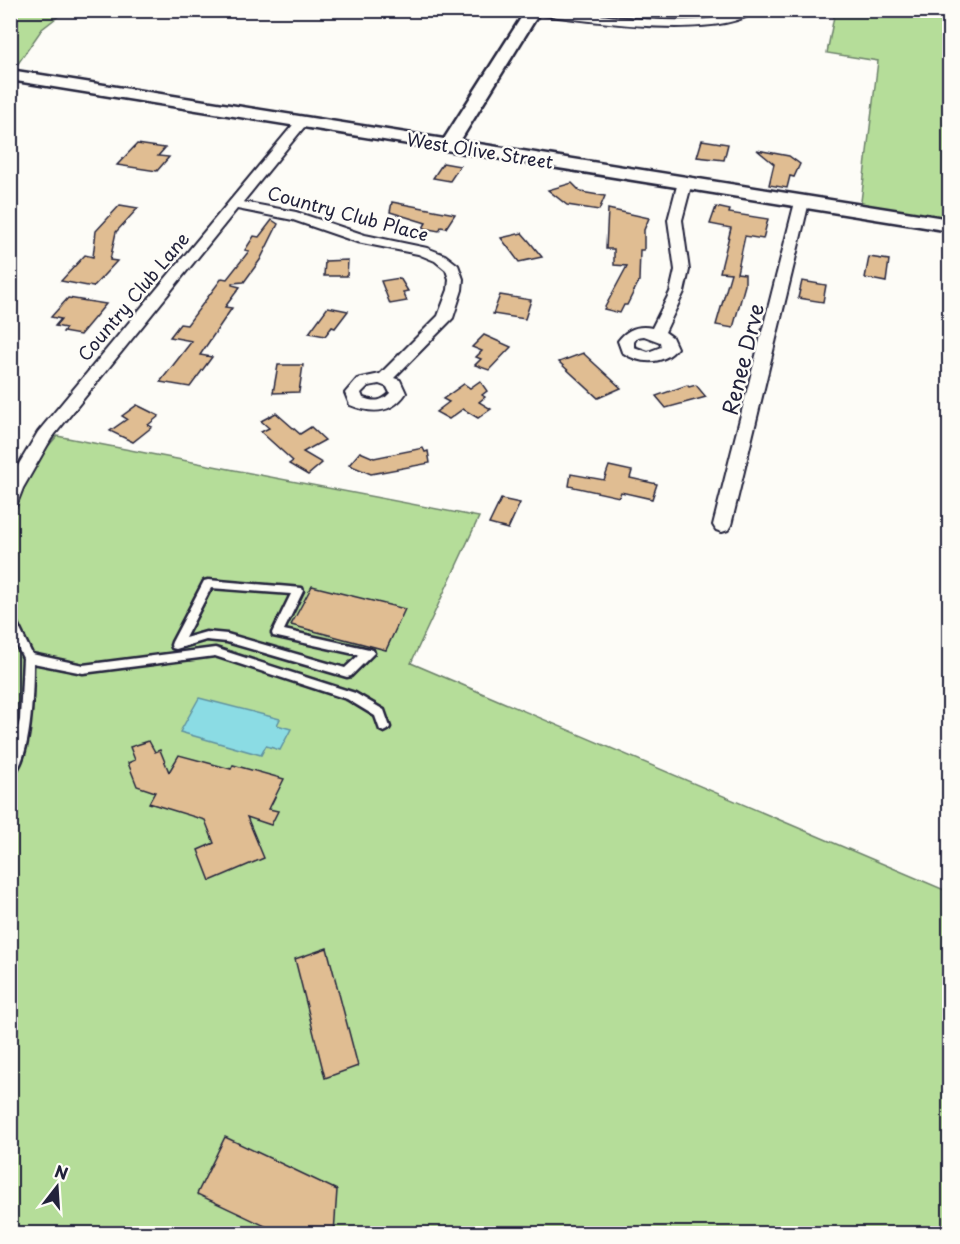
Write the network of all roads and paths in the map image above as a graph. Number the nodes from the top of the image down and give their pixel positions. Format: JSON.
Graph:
{"nodes":[{"id":1,"x":753,"y":10,"type":"edge"},
{"id":2,"x":534,"y":11,"type":"edge"},
{"id":3,"x":10,"y":75,"type":"edge"},
{"id":4,"x":301,"y":123,"type":"junction"},
{"id":5,"x":449,"y":145,"type":"junction"},
{"id":6,"x":685,"y":182,"type":"junction"},
{"id":7,"x":802,"y":202,"type":"junction"},
{"id":8,"x":236,"y":205,"type":"junction"},
{"id":9,"x":950,"y":225,"type":"edge"},
{"id":10,"x":657,"y":333,"type":"dead end"},
{"id":11,"x":384,"y":379,"type":"dead end"},
{"id":12,"x":10,"y":502,"type":"edge"},
{"id":13,"x":722,"y":525,"type":"dead end"},
{"id":14,"x":10,"y":620,"type":"edge"},
{"id":15,"x":176,"y":645,"type":"joint"},
{"id":16,"x":28,"y":658,"type":"junction"},
{"id":17,"x":384,"y":727,"type":"dead end"},
{"id":18,"x":10,"y":771,"type":"edge"}],
"edges":[{"from":1,"to":2,"type":"street"},
{"from":2,"to":5,"type":"street"},
{"from":3,"to":4,"type":"street","name":"West Olive Street"},
{"from":4,"to":5,"type":"street","name":"West Olive Street"},
{"from":4,"to":8,"type":"street","name":"Country Club Lane"},
{"from":5,"to":6,"type":"street","name":"West Olive Street"},
{"from":6,"to":7,"type":"street","name":"West Olive Street"},
{"from":6,"to":10,"type":"street"},
{"from":7,"to":9,"type":"street","name":"West Olive Street"},
{"from":7,"to":13,"type":"street","name":"Renee Drve"},
{"from":8,"to":11,"type":"street","name":"Country Club Place"},
{"from":8,"to":12,"type":"street","name":"Country Club Lane"},
{"from":14,"to":16,"type":"lane"},
{"from":15,"to":15,"type":"lane"},
{"from":16,"to":17,"type":"lane"},
{"from":16,"to":18,"type":"lane"}]}
